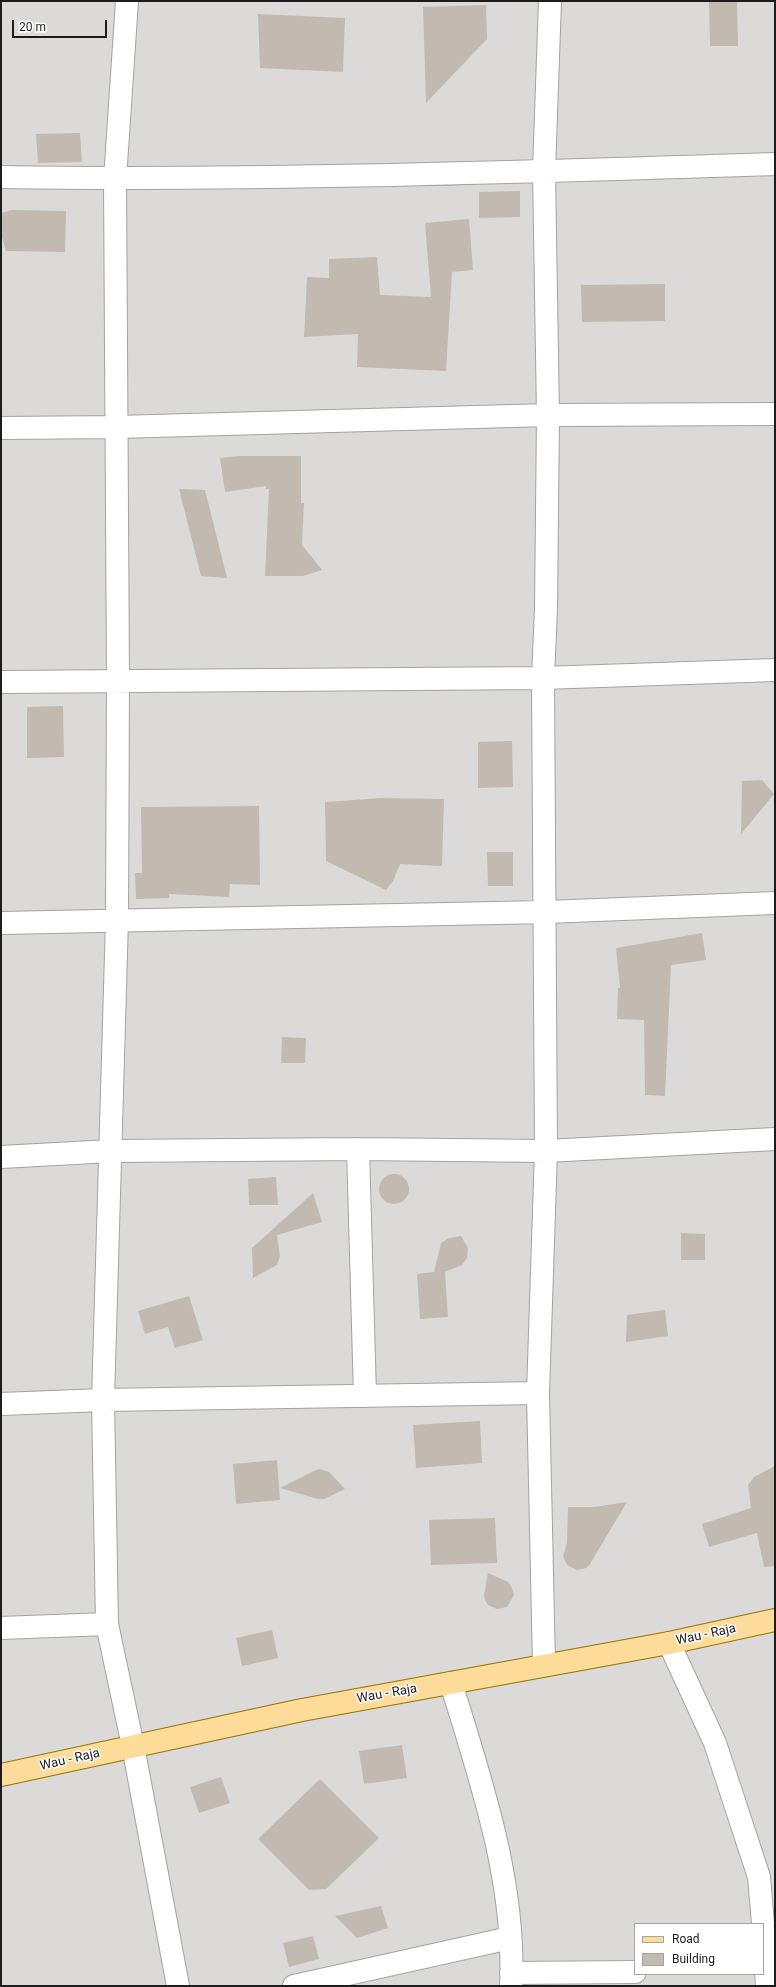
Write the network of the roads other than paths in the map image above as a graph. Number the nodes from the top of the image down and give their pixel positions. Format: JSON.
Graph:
{"nodes":[{"id":1,"x":127,"y":1,"type":"edge"},
{"id":2,"x":550,"y":1,"type":"edge"},
{"id":3,"x":775,"y":164,"type":"edge"},
{"id":4,"x":544,"y":171,"type":"junction"},
{"id":5,"x":1,"y":177,"type":"edge"},
{"id":6,"x":115,"y":179,"type":"junction"},
{"id":7,"x":775,"y":414,"type":"edge"},
{"id":8,"x":548,"y":415,"type":"junction"},
{"id":9,"x":117,"y":427,"type":"junction"},
{"id":10,"x":1,"y":428,"type":"edge"},
{"id":11,"x":775,"y":670,"type":"edge"},
{"id":12,"x":543,"y":678,"type":"junction"},
{"id":13,"x":118,"y":680,"type":"junction"},
{"id":14,"x":1,"y":682,"type":"edge"},
{"id":15,"x":775,"y":903,"type":"edge"},
{"id":16,"x":546,"y":912,"type":"junction"},
{"id":17,"x":117,"y":920,"type":"junction"},
{"id":18,"x":1,"y":922,"type":"edge"},
{"id":19,"x":775,"y":1139,"type":"edge"},
{"id":20,"x":358,"y":1149,"type":"junction"},
{"id":21,"x":111,"y":1151,"type":"junction"},
{"id":22,"x":546,"y":1151,"type":"junction"},
{"id":23,"x":1,"y":1157,"type":"edge"},
{"id":24,"x":538,"y":1393,"type":"junction"},
{"id":25,"x":365,"y":1396,"type":"junction"},
{"id":26,"x":103,"y":1400,"type":"junction"},
{"id":27,"x":1,"y":1404,"type":"edge"},
{"id":28,"x":775,"y":1620,"type":"edge"},
{"id":29,"x":107,"y":1624,"type":"junction"},
{"id":30,"x":1,"y":1628,"type":"edge"},
{"id":31,"x":668,"y":1643,"type":"junction"},
{"id":32,"x":544,"y":1665,"type":"junction"},
{"id":33,"x":451,"y":1683,"type":"junction"},
{"id":34,"x":133,"y":1746,"type":"junction"},
{"id":35,"x":1,"y":1775,"type":"edge"},
{"id":36,"x":763,"y":1923,"type":"edge"},
{"id":37,"x":510,"y":1938,"type":"junction"},
{"id":38,"x":764,"y":1952,"type":"edge"},
{"id":39,"x":634,"y":1972,"type":"edge"},
{"id":40,"x":765,"y":1976,"type":"edge"},
{"id":41,"x":511,"y":1980,"type":"edge"},
{"id":42,"x":178,"y":1986,"type":"edge"},
{"id":43,"x":294,"y":1986,"type":"edge"}],
"edges":[{"from":1,"to":6,"type":"street"},
{"from":2,"to":4,"type":"street"},
{"from":3,"to":4,"type":"street"},
{"from":4,"to":6,"type":"street"},
{"from":4,"to":8,"type":"street"},
{"from":5,"to":6,"type":"street"},
{"from":6,"to":9,"type":"street"},
{"from":7,"to":8,"type":"street"},
{"from":8,"to":9,"type":"street"},
{"from":8,"to":12,"type":"street"},
{"from":9,"to":10,"type":"street"},
{"from":9,"to":13,"type":"street"},
{"from":11,"to":12,"type":"street"},
{"from":12,"to":13,"type":"street"},
{"from":12,"to":16,"type":"street"},
{"from":13,"to":14,"type":"street"},
{"from":13,"to":17,"type":"street"},
{"from":15,"to":16,"type":"street"},
{"from":16,"to":17,"type":"street"},
{"from":16,"to":22,"type":"street"},
{"from":17,"to":18,"type":"street"},
{"from":17,"to":21,"type":"street"},
{"from":19,"to":22,"type":"street"},
{"from":20,"to":21,"type":"street"},
{"from":20,"to":22,"type":"street"},
{"from":20,"to":25,"type":"street"},
{"from":21,"to":23,"type":"street"},
{"from":21,"to":26,"type":"street"},
{"from":22,"to":24,"type":"street"},
{"from":24,"to":25,"type":"street"},
{"from":24,"to":32,"type":"street"},
{"from":25,"to":26,"type":"street"},
{"from":26,"to":27,"type":"street"},
{"from":26,"to":29,"type":"street"},
{"from":28,"to":31,"type":"main road","name":"Wau - Raja"},
{"from":29,"to":30,"type":"street"},
{"from":29,"to":34,"type":"street"},
{"from":31,"to":32,"type":"main road","name":"Wau - Raja"},
{"from":31,"to":36,"type":"street"},
{"from":32,"to":33,"type":"main road","name":"Wau - Raja"},
{"from":33,"to":34,"type":"main road","name":"Wau - Raja"},
{"from":33,"to":37,"type":"street"},
{"from":34,"to":35,"type":"main road","name":"Wau - Raja"},
{"from":34,"to":42,"type":"street"},
{"from":37,"to":41,"type":"street"},
{"from":37,"to":43,"type":"street"},
{"from":38,"to":40,"type":"street"},
{"from":39,"to":41,"type":"street"}]}
